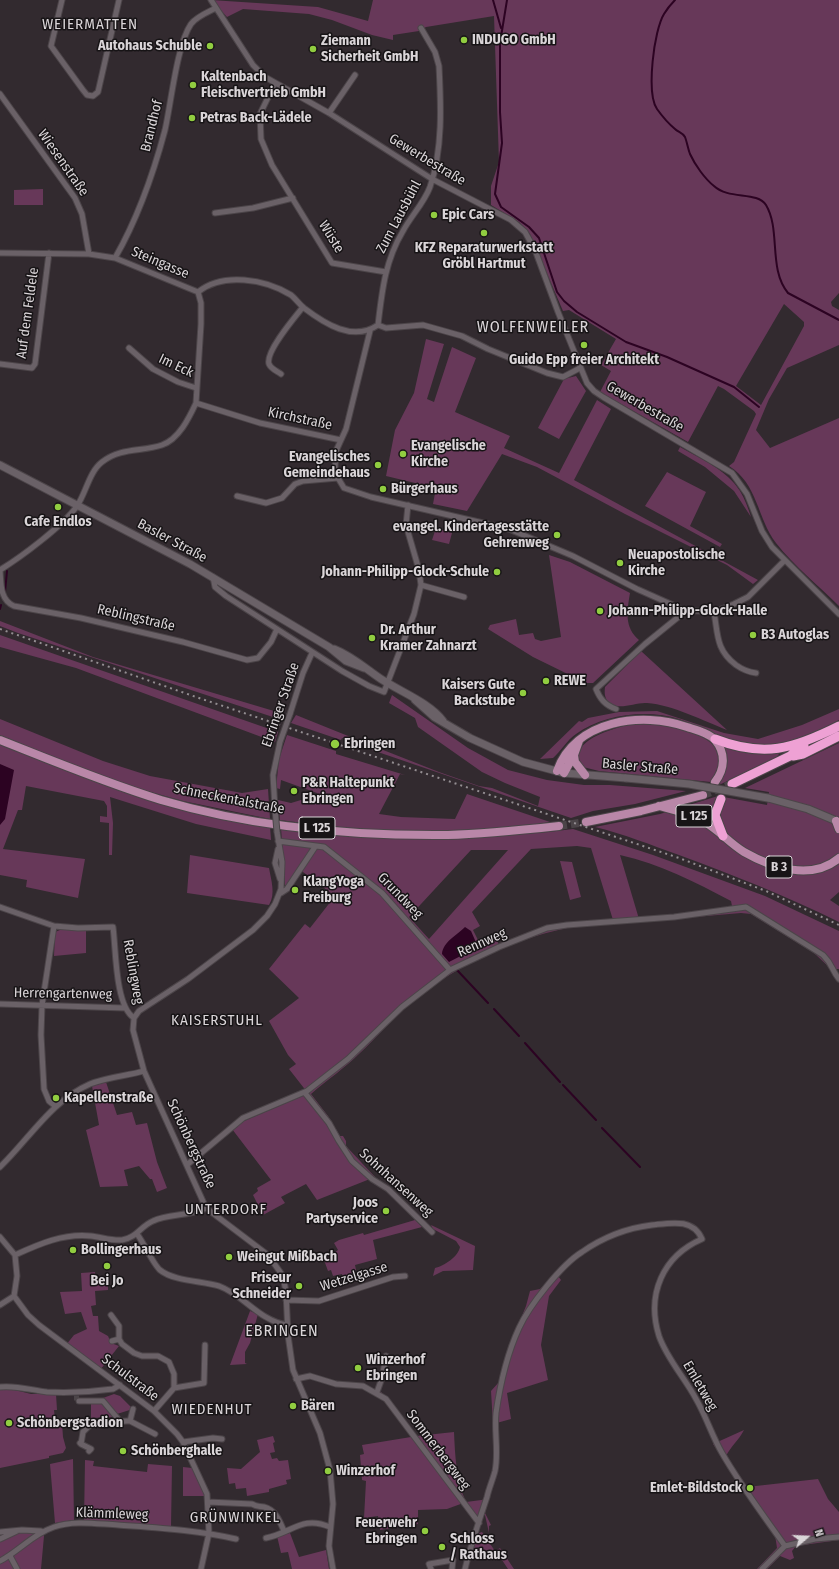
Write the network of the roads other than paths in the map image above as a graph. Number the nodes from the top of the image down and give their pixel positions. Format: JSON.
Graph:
{"nodes":[{"id":1,"x":62,"y":0,"type":"edge"},
{"id":2,"x":119,"y":0,"type":"edge"},
{"id":3,"x":211,"y":0,"type":"edge"},
{"id":4,"x":216,"y":8,"type":"junction"},
{"id":5,"x":421,"y":28,"type":"dead end"},
{"id":6,"x":355,"y":75,"type":"dead end"},
{"id":7,"x":275,"y":83,"type":"junction"},
{"id":8,"x":0,"y":94,"type":"edge"},
{"id":9,"x":329,"y":114,"type":"junction"},
{"id":10,"x":432,"y":179,"type":"junction"},
{"id":11,"x":293,"y":198,"type":"junction"},
{"id":12,"x":215,"y":213,"type":"dead end"},
{"id":13,"x":0,"y":253,"type":"edge"},
{"id":14,"x":49,"y":253,"type":"junction"},
{"id":15,"x":90,"y":254,"type":"junction"},
{"id":16,"x":115,"y":258,"type":"junction"},
{"id":17,"x":386,"y":272,"type":"junction"},
{"id":18,"x":198,"y":292,"type":"junction"},
{"id":19,"x":303,"y":308,"type":"junction"},
{"id":20,"x":378,"y":325,"type":"junction"},
{"id":21,"x":370,"y":331,"type":"junction"},
{"id":22,"x":129,"y":348,"type":"dead end"},
{"id":23,"x":0,"y":364,"type":"edge"},
{"id":24,"x":580,"y":368,"type":"junction"},
{"id":25,"x":281,"y":374,"type":"dead end"},
{"id":26,"x":196,"y":388,"type":"junction"},
{"id":27,"x":196,"y":403,"type":"junction"},
{"id":28,"x":341,"y":440,"type":"junction"},
{"id":29,"x":0,"y":465,"type":"edge"},
{"id":30,"x":338,"y":478,"type":"junction"},
{"id":31,"x":237,"y":496,"type":"dead end"},
{"id":32,"x":408,"y":505,"type":"junction"},
{"id":33,"x":77,"y":506,"type":"junction"},
{"id":34,"x":785,"y":560,"type":"junction"},
{"id":35,"x":0,"y":570,"type":"edge"},
{"id":36,"x":213,"y":577,"type":"junction"},
{"id":37,"x":421,"y":585,"type":"junction"},
{"id":38,"x":464,"y":597,"type":"dead end"},
{"id":39,"x":684,"y":610,"type":"junction"},
{"id":40,"x":714,"y":612,"type":"junction"},
{"id":41,"x":839,"y":614,"type":"edge"},
{"id":42,"x":277,"y":629,"type":"junction"},
{"id":43,"x":312,"y":653,"type":"junction"},
{"id":44,"x":756,"y":673,"type":"dead end"},
{"id":45,"x":388,"y":683,"type":"junction"},
{"id":46,"x":616,"y":709,"type":"dead end"},
{"id":47,"x":839,"y":726,"type":"edge"},
{"id":48,"x":839,"y":736,"type":"edge"},
{"id":49,"x":714,"y":739,"type":"junction"},
{"id":50,"x":814,"y":739,"type":"junction"},
{"id":51,"x":0,"y":740,"type":"edge"},
{"id":52,"x":579,"y":741,"type":"junction"},
{"id":53,"x":574,"y":755,"type":"junction"},
{"id":54,"x":790,"y":756,"type":"junction"},
{"id":55,"x":561,"y":772,"type":"junction"},
{"id":56,"x":585,"y":775,"type":"junction"},
{"id":57,"x":715,"y":782,"type":"dead end"},
{"id":58,"x":732,"y":784,"type":"tunnel mouth"},
{"id":59,"x":703,"y":794,"type":"tunnel mouth"},
{"id":60,"x":720,"y":798,"type":"dead end"},
{"id":61,"x":659,"y":806,"type":"junction"},
{"id":62,"x":586,"y":822,"type":"tunnel mouth"},
{"id":63,"x":838,"y":824,"type":"edge"},
{"id":64,"x":559,"y":826,"type":"tunnel mouth"},
{"id":65,"x":723,"y":836,"type":"junction"},
{"id":66,"x":278,"y":841,"type":"junction"},
{"id":67,"x":315,"y":847,"type":"junction"},
{"id":68,"x":839,"y":858,"type":"edge"},
{"id":69,"x":281,"y":893,"type":"junction"},
{"id":70,"x":0,"y":906,"type":"edge"},
{"id":71,"x":54,"y":926,"type":"junction"},
{"id":72,"x":450,"y":970,"type":"junction"},
{"id":73,"x":839,"y":979,"type":"edge"},
{"id":74,"x":0,"y":1004,"type":"edge"},
{"id":75,"x":42,"y":1005,"type":"junction"},
{"id":76,"x":125,"y":1008,"type":"junction"},
{"id":77,"x":134,"y":1018,"type":"junction"},
{"id":78,"x":144,"y":1071,"type":"junction"},
{"id":79,"x":305,"y":1093,"type":"junction"},
{"id":80,"x":55,"y":1106,"type":"junction"},
{"id":81,"x":188,"y":1164,"type":"junction"},
{"id":82,"x":0,"y":1167,"type":"edge"},
{"id":83,"x":206,"y":1208,"type":"junction"},
{"id":84,"x":432,"y":1232,"type":"dead end"},
{"id":85,"x":137,"y":1234,"type":"junction"},
{"id":86,"x":0,"y":1237,"type":"edge"},
{"id":87,"x":15,"y":1255,"type":"junction"},
{"id":88,"x":405,"y":1276,"type":"dead end"},
{"id":89,"x":14,"y":1296,"type":"junction"},
{"id":90,"x":286,"y":1300,"type":"junction"},
{"id":91,"x":0,"y":1305,"type":"edge"},
{"id":92,"x":111,"y":1315,"type":"dead end"},
{"id":93,"x":287,"y":1325,"type":"junction"},
{"id":94,"x":120,"y":1339,"type":"junction"},
{"id":95,"x":112,"y":1341,"type":"dead end"},
{"id":96,"x":205,"y":1345,"type":"dead end"},
{"id":97,"x":386,"y":1356,"type":"dead end"},
{"id":98,"x":296,"y":1379,"type":"junction"},
{"id":99,"x":120,"y":1385,"type":"junction"},
{"id":100,"x":0,"y":1387,"type":"edge"},
{"id":101,"x":174,"y":1388,"type":"junction"},
{"id":102,"x":377,"y":1392,"type":"junction"},
{"id":103,"x":79,"y":1401,"type":"tunnel mouth"},
{"id":104,"x":132,"y":1409,"type":"dead end"},
{"id":105,"x":154,"y":1411,"type":"junction"},
{"id":106,"x":120,"y":1420,"type":"junction"},
{"id":107,"x":130,"y":1421,"type":"junction"},
{"id":108,"x":155,"y":1434,"type":"dead end"},
{"id":109,"x":222,"y":1439,"type":"dead end"},
{"id":110,"x":183,"y":1442,"type":"junction"},
{"id":111,"x":89,"y":1451,"type":"dead end"},
{"id":112,"x":208,"y":1502,"type":"junction"},
{"id":113,"x":479,"y":1523,"type":"junction"},
{"id":114,"x":330,"y":1527,"type":"junction"},
{"id":115,"x":17,"y":1531,"type":"junction"},
{"id":116,"x":41,"y":1531,"type":"junction"},
{"id":117,"x":284,"y":1531,"type":"junction"},
{"id":118,"x":0,"y":1532,"type":"edge"},
{"id":119,"x":209,"y":1533,"type":"junction"},
{"id":120,"x":839,"y":1537,"type":"edge"},
{"id":121,"x":266,"y":1538,"type":"dead end"},
{"id":122,"x":0,"y":1539,"type":"edge"},
{"id":123,"x":236,"y":1539,"type":"dead end"},
{"id":124,"x":785,"y":1546,"type":"junction"},
{"id":125,"x":10,"y":1556,"type":"junction"},
{"id":126,"x":0,"y":1561,"type":"edge"},
{"id":127,"x":17,"y":1569,"type":"edge"},
{"id":128,"x":201,"y":1569,"type":"edge"},
{"id":129,"x":333,"y":1569,"type":"edge"},
{"id":130,"x":430,"y":1569,"type":"edge"},
{"id":131,"x":452,"y":1569,"type":"edge"},
{"id":132,"x":465,"y":1569,"type":"edge"},
{"id":133,"x":762,"y":1569,"type":"edge"}],
"edges":[{"from":1,"to":2,"type":"street"},
{"from":3,"to":4,"type":"street","name":"Gewerbestraße"},
{"from":4,"to":7,"type":"street","name":"Gewerbestraße"},
{"from":4,"to":16,"type":"street","name":"Brandhof"},
{"from":5,"to":10,"type":"street","name":"Zum Lausbühl"},
{"from":6,"to":9,"type":"street"},
{"from":7,"to":9,"type":"street","name":"Gewerbestraße"},
{"from":7,"to":11,"type":"street","name":"Wüste"},
{"from":8,"to":15,"type":"street","name":"Wiesenstraße"},
{"from":9,"to":10,"type":"street","name":"Gewerbestraße"},
{"from":10,"to":17,"type":"street","name":"Zum Lausbühl"},
{"from":10,"to":24,"type":"street","name":"Gewerbestraße"},
{"from":11,"to":12,"type":"street"},
{"from":11,"to":17,"type":"street","name":"Wüste"},
{"from":13,"to":14,"type":"street","name":"Steingasse"},
{"from":14,"to":15,"type":"street","name":"Steingasse"},
{"from":14,"to":23,"type":"street","name":"Auf dem Feldele"},
{"from":15,"to":16,"type":"street","name":"Steingasse"},
{"from":16,"to":18,"type":"street","name":"Steingasse"},
{"from":17,"to":20,"type":"street","name":"Zum Lausbühl"},
{"from":18,"to":19,"type":"street"},
{"from":18,"to":26,"type":"street","name":"Steingasse"},
{"from":19,"to":21,"type":"street"},
{"from":19,"to":25,"type":"street"},
{"from":20,"to":21,"type":"street"},
{"from":20,"to":24,"type":"street"},
{"from":21,"to":28,"type":"street"},
{"from":22,"to":26,"type":"street","name":"Im Eck"},
{"from":24,"to":34,"type":"street","name":"Gewerbestraße"},
{"from":26,"to":27,"type":"street","name":"Steingasse"},
{"from":27,"to":28,"type":"street","name":"Kirchstraße"},
{"from":27,"to":33,"type":"street"},
{"from":28,"to":30,"type":"street","name":"Kirchstraße"},
{"from":29,"to":33,"type":"main road","name":"Basler Straße"},
{"from":30,"to":31,"type":"street"},
{"from":30,"to":32,"type":"street"},
{"from":32,"to":37,"type":"street"},
{"from":32,"to":39,"type":"street"},
{"from":33,"to":35,"type":"street"},
{"from":33,"to":36,"type":"main road","name":"Basler Straße"},
{"from":34,"to":40,"type":"street"},
{"from":34,"to":41,"type":"street","name":"Gewerbestraße"},
{"from":35,"to":42,"type":"street","name":"Reblingstraße"},
{"from":36,"to":42,"type":"street"},
{"from":36,"to":45,"type":"main road","name":"Basler Straße"},
{"from":37,"to":38,"type":"street"},
{"from":37,"to":45,"type":"street"},
{"from":39,"to":40,"type":"street"},
{"from":39,"to":46,"type":"street"},
{"from":40,"to":44,"type":"street"},
{"from":42,"to":43,"type":"street"},
{"from":43,"to":45,"type":"street","name":"Ebringer Straße"},
{"from":43,"to":66,"type":"street","name":"Ebringer Straße","bridge":true},
{"from":45,"to":55,"type":"main road","name":"Basler Straße"},
{"from":47,"to":50,"type":"highway"},
{"from":48,"to":54,"type":"highway"},
{"from":49,"to":50,"type":"highway"},
{"from":49,"to":52,"type":"main road"},
{"from":49,"to":57,"type":"main road"},
{"from":50,"to":54,"type":"highway"},
{"from":51,"to":64,"type":"main road","name":"Schneckentalstraße","number":"L 125"},
{"from":52,"to":53,"type":"main road"},
{"from":52,"to":55,"type":"main road"},
{"from":53,"to":55,"type":"main road"},
{"from":53,"to":56,"type":"main road"},
{"from":54,"to":58,"type":"highway"},
{"from":55,"to":56,"type":"main road","name":"Basler Straße"},
{"from":56,"to":63,"type":"main road","name":"Basler Straße","bridge":true},
{"from":59,"to":61,"type":"main road","number":"L 125"},
{"from":60,"to":65,"type":"highway"},
{"from":61,"to":62,"type":"main road","number":"L 125"},
{"from":61,"to":65,"type":"main road","number":"L 125"},
{"from":65,"to":68,"type":"main road","number":"B 3"},
{"from":66,"to":67,"type":"street","name":"Grundweg"},
{"from":66,"to":69,"type":"street"},
{"from":67,"to":69,"type":"street"},
{"from":67,"to":72,"type":"street","name":"Grundweg"},
{"from":69,"to":77,"type":"street"},
{"from":70,"to":71,"type":"street"},
{"from":71,"to":75,"type":"street"},
{"from":71,"to":76,"type":"street","name":"Reblingweg"},
{"from":72,"to":73,"type":"street","name":"Rennweg"},
{"from":72,"to":79,"type":"street","name":"Rennweg"},
{"from":74,"to":75,"type":"street","name":"Herrengartenweg"},
{"from":75,"to":76,"type":"street","name":"Herrengartenweg"},
{"from":75,"to":80,"type":"street"},
{"from":76,"to":77,"type":"street","name":"Reblingweg"},
{"from":77,"to":78,"type":"street","name":"Schönbergstraße"},
{"from":78,"to":80,"type":"street"},
{"from":78,"to":81,"type":"street","name":"Schönbergstraße"},
{"from":79,"to":81,"type":"street","name":"Rennweg"},
{"from":79,"to":84,"type":"street","name":"Sohnhansenweg"},
{"from":80,"to":82,"type":"street"},
{"from":81,"to":83,"type":"street","name":"Schönbergstraße"},
{"from":83,"to":85,"type":"street"},
{"from":83,"to":90,"type":"street","name":"Schönbergstraße"},
{"from":85,"to":87,"type":"street"},
{"from":85,"to":93,"type":"street"},
{"from":86,"to":87,"type":"street"},
{"from":87,"to":89,"type":"street"},
{"from":88,"to":90,"type":"street","name":"Wetzelgasse"},
{"from":89,"to":91,"type":"street"},
{"from":89,"to":99,"type":"street","name":"Schulstraße"},
{"from":90,"to":93,"type":"street","name":"Schönbergstraße"},
{"from":92,"to":94,"type":"street"},
{"from":93,"to":98,"type":"street","name":"Schönbergstraße"},
{"from":94,"to":95,"type":"street"},
{"from":94,"to":101,"type":"street"},
{"from":96,"to":101,"type":"street"},
{"from":97,"to":102,"type":"street"},
{"from":98,"to":102,"type":"street","name":"Sommerbergweg"},
{"from":98,"to":114,"type":"street","name":"Schönbergstraße"},
{"from":99,"to":100,"type":"street"},
{"from":99,"to":105,"type":"street","name":"Schulstraße"},
{"from":101,"to":105,"type":"street"},
{"from":102,"to":113,"type":"street","name":"Sommerbergweg"},
{"from":103,"to":106,"type":"street"},
{"from":104,"to":107,"type":"street"},
{"from":105,"to":110,"type":"street","name":"Schulstraße"},
{"from":106,"to":107,"type":"street"},
{"from":106,"to":111,"type":"street"},
{"from":107,"to":108,"type":"street"},
{"from":109,"to":110,"type":"street"},
{"from":110,"to":112,"type":"street","name":"Schulstraße"},
{"from":112,"to":117,"type":"street"},
{"from":112,"to":119,"type":"street","name":"Schulstraße"},
{"from":113,"to":124,"type":"street","name":"Emletweg"},
{"from":113,"to":132,"type":"street"},
{"from":114,"to":117,"type":"street"},
{"from":114,"to":129,"type":"street","name":"Schönbergstraße"},
{"from":115,"to":116,"type":"street"},
{"from":115,"to":118,"type":"street"},
{"from":115,"to":122,"type":"street"},
{"from":116,"to":119,"type":"street","name":"Klämmleweg"},
{"from":116,"to":125,"type":"street","name":"Klämmleweg"},
{"from":117,"to":121,"type":"street"},
{"from":119,"to":123,"type":"street","name":"Klämmleweg"},
{"from":119,"to":128,"type":"street","name":"Schulstraße"},
{"from":120,"to":124,"type":"street"},
{"from":124,"to":133,"type":"street"},
{"from":125,"to":126,"type":"street","name":"Klämmleweg"},
{"from":125,"to":127,"type":"street"},
{"from":130,"to":131,"type":"street"}]}
